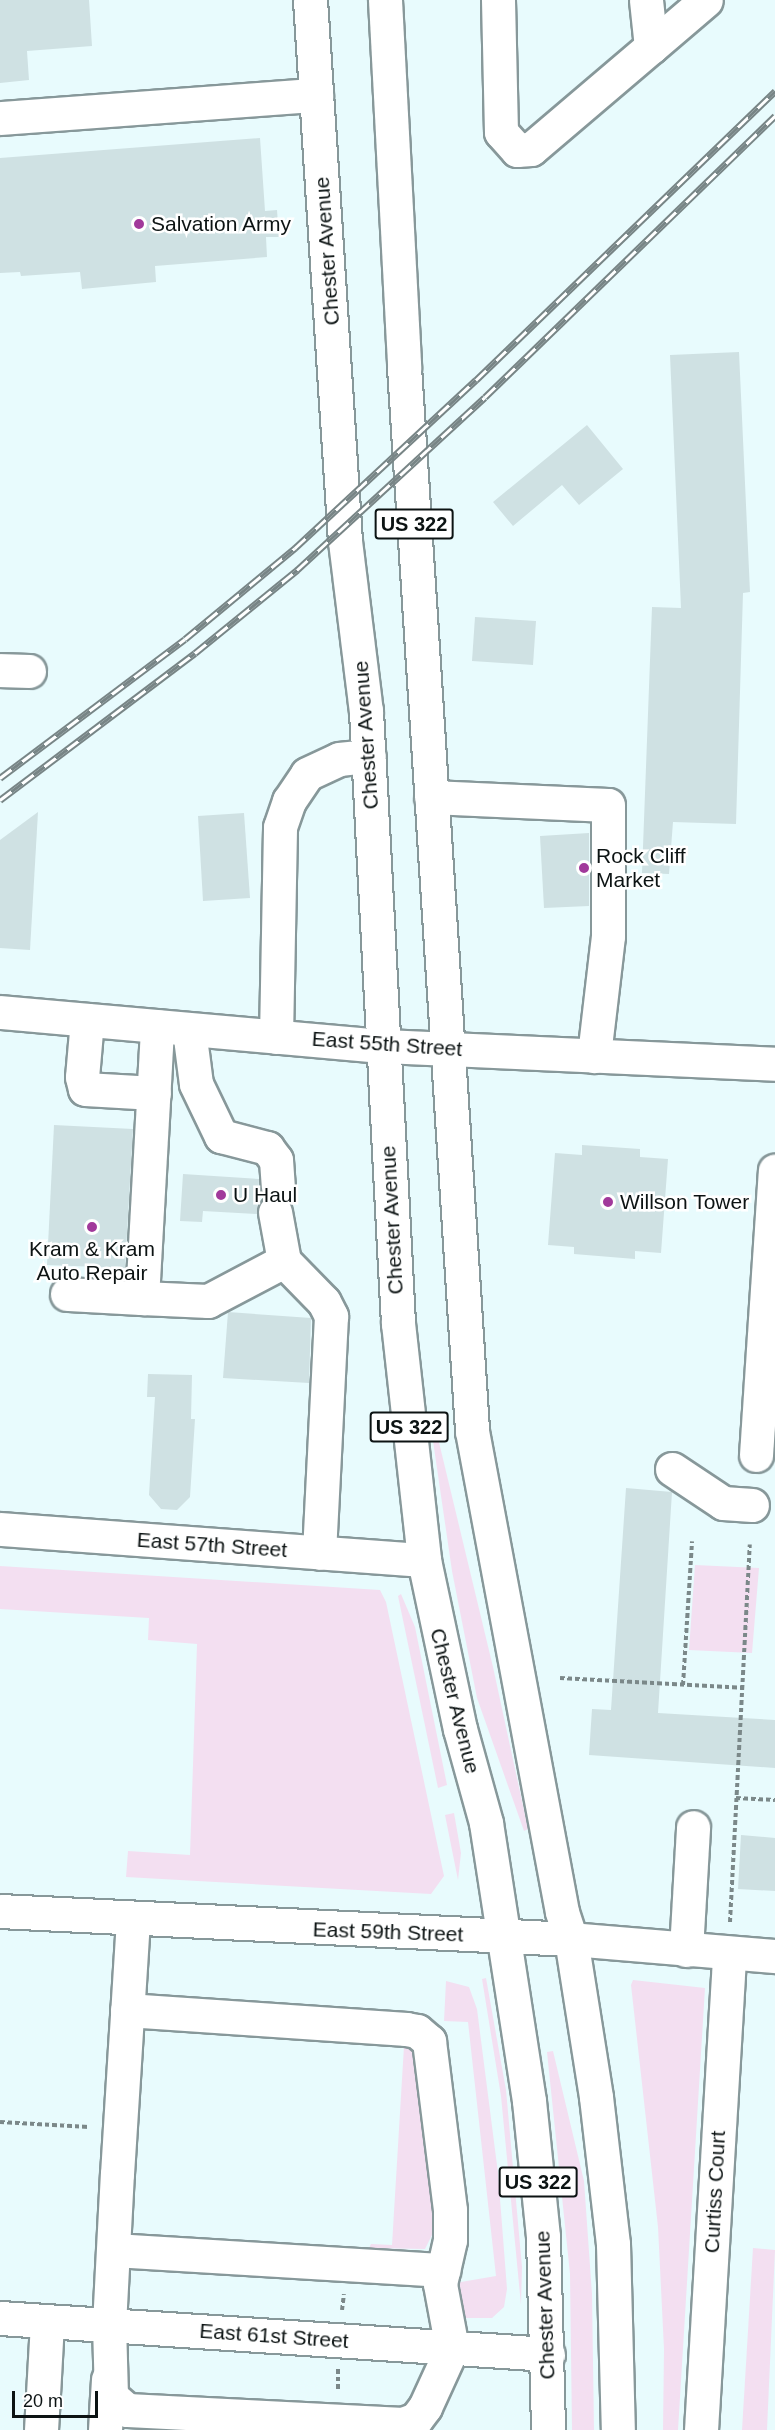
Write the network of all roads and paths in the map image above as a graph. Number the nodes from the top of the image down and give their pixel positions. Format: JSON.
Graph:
{"nodes":[{"id":1,"x":310,"y":0,"type":"edge"},
{"id":2,"x":385,"y":0,"type":"edge"},
{"id":3,"x":498,"y":0,"type":"edge"},
{"id":4,"x":646,"y":0,"type":"edge"},
{"id":5,"x":706,"y":0,"type":"edge"},
{"id":6,"x":651,"y":47,"type":"junction"},
{"id":7,"x":316,"y":95,"type":"junction"},
{"id":8,"x":0,"y":118,"type":"edge"},
{"id":9,"x":369,"y":756,"type":"junction"},
{"id":10,"x":431,"y":797,"type":"junction"},
{"id":11,"x":0,"y":1012,"type":"edge"},
{"id":12,"x":87,"y":1020,"type":"junction"},
{"id":13,"x":173,"y":1028,"type":"junction"},
{"id":14,"x":276,"y":1036,"type":"junction"},
{"id":15,"x":384,"y":1046,"type":"junction"},
{"id":16,"x":446,"y":1049,"type":"junction"},
{"id":17,"x":594,"y":1056,"type":"junction"},
{"id":18,"x":775,"y":1064,"type":"edge"},
{"id":19,"x":154,"y":1094,"type":"junction"},
{"id":20,"x":775,"y":1171,"type":"edge"},
{"id":21,"x":284,"y":1261,"type":"junction"},
{"id":22,"x":67,"y":1294,"type":"dead end"},
{"id":23,"x":142,"y":1298,"type":"junction"},
{"id":24,"x":756,"y":1455,"type":"dead end"},
{"id":25,"x":672,"y":1469,"type":"dead end"},
{"id":26,"x":752,"y":1505,"type":"dead end"},
{"id":27,"x":0,"y":1529,"type":"edge"},
{"id":28,"x":692,"y":1541,"type":"dead end"},
{"id":29,"x":750,"y":1545,"type":"dead end"},
{"id":30,"x":319,"y":1553,"type":"junction"},
{"id":31,"x":424,"y":1560,"type":"junction"},
{"id":32,"x":560,"y":1678,"type":"dead end"},
{"id":33,"x":683,"y":1685,"type":"junction"},
{"id":34,"x":742,"y":1688,"type":"junction"},
{"id":35,"x":736,"y":1798,"type":"junction"},
{"id":36,"x":775,"y":1800,"type":"edge"},
{"id":37,"x":693,"y":1827,"type":"dead end"},
{"id":38,"x":0,"y":1911,"type":"edge"},
{"id":39,"x":133,"y":1920,"type":"junction"},
{"id":40,"x":504,"y":1936,"type":"junction"},
{"id":41,"x":571,"y":1940,"type":"junction"},
{"id":42,"x":730,"y":1940,"type":"junction"},
{"id":43,"x":686,"y":1950,"type":"junction"},
{"id":44,"x":775,"y":1956,"type":"edge"},
{"id":45,"x":127,"y":2010,"type":"junction"},
{"id":46,"x":0,"y":2122,"type":"edge"},
{"id":47,"x":95,"y":2128,"type":"dead end"},
{"id":48,"x":114,"y":2250,"type":"junction"},
{"id":49,"x":443,"y":2270,"type":"junction"},
{"id":50,"x":0,"y":2318,"type":"edge"},
{"id":51,"x":47,"y":2321,"type":"junction"},
{"id":52,"x":109,"y":2325,"type":"junction"},
{"id":53,"x":452,"y":2348,"type":"junction"},
{"id":54,"x":548,"y":2354,"type":"junction"},
{"id":55,"x":108,"y":2378,"type":"junction"},
{"id":56,"x":41,"y":2430,"type":"edge"},
{"id":57,"x":105,"y":2430,"type":"edge"},
{"id":58,"x":548,"y":2430,"type":"edge"},
{"id":59,"x":618,"y":2430,"type":"edge"},
{"id":60,"x":701,"y":2430,"type":"edge"}],
"edges":[{"from":1,"to":7,"type":"main road","name":"Chester Avenue","number":"US 322"},
{"from":2,"to":10,"type":"main road","number":"US 322"},
{"from":3,"to":6,"type":"main road"},
{"from":4,"to":6,"type":"main road"},
{"from":5,"to":6,"type":"main road"},
{"from":7,"to":8,"type":"main road"},
{"from":7,"to":9,"type":"main road","name":"Chester Avenue","number":"US 322"},
{"from":9,"to":14,"type":"main road"},
{"from":9,"to":15,"type":"main road","name":"Chester Avenue","number":"US 322"},
{"from":10,"to":16,"type":"main road","number":"US 322"},
{"from":10,"to":17,"type":"main road"},
{"from":11,"to":12,"type":"main road","name":"East 55th Street"},
{"from":12,"to":13,"type":"main road","name":"East 55th Street"},
{"from":12,"to":19,"type":"main road"},
{"from":13,"to":14,"type":"main road","name":"East 55th Street"},
{"from":13,"to":19,"type":"main road"},
{"from":13,"to":21,"type":"main road"},
{"from":14,"to":15,"type":"main road","name":"East 55th Street"},
{"from":15,"to":16,"type":"main road","name":"East 55th Street"},
{"from":15,"to":31,"type":"main road","name":"Chester Avenue","number":"US 322"},
{"from":16,"to":17,"type":"main road","name":"East 55th Street"},
{"from":16,"to":41,"type":"main road","number":"US 322"},
{"from":17,"to":18,"type":"main road","name":"East 55th Street"},
{"from":19,"to":23,"type":"main road"},
{"from":20,"to":24,"type":"main road"},
{"from":21,"to":23,"type":"main road"},
{"from":21,"to":30,"type":"main road"},
{"from":22,"to":23,"type":"main road"},
{"from":25,"to":26,"type":"main road"},
{"from":27,"to":30,"type":"main road","name":"East 57th Street"},
{"from":28,"to":33,"type":"path"},
{"from":29,"to":34,"type":"path"},
{"from":30,"to":31,"type":"main road","name":"East 57th Street"},
{"from":31,"to":40,"type":"main road","name":"Chester Avenue","number":"US 322"},
{"from":32,"to":33,"type":"path"},
{"from":33,"to":34,"type":"path"},
{"from":34,"to":35,"type":"path"},
{"from":35,"to":36,"type":"path"},
{"from":35,"to":42,"type":"path"},
{"from":37,"to":43,"type":"main road"},
{"from":38,"to":39,"type":"main road","name":"East 59th Street"},
{"from":39,"to":40,"type":"main road","name":"East 59th Street"},
{"from":39,"to":45,"type":"main road"},
{"from":40,"to":41,"type":"main road","name":"East 59th Street"},
{"from":40,"to":54,"type":"main road","name":"Chester Avenue","number":"US 322"},
{"from":41,"to":43,"type":"main road","name":"East 59th Street"},
{"from":41,"to":59,"type":"main road","number":"US 322"},
{"from":42,"to":43,"type":"main road","name":"East 59th Street"},
{"from":42,"to":44,"type":"main road","name":"East 59th Street"},
{"from":42,"to":60,"type":"main road","name":"Curtiss Court"},
{"from":45,"to":48,"type":"main road"},
{"from":45,"to":49,"type":"main road"},
{"from":46,"to":47,"type":"path"},
{"from":48,"to":49,"type":"main road"},
{"from":48,"to":52,"type":"main road"},
{"from":49,"to":53,"type":"main road"},
{"from":50,"to":51,"type":"main road","name":"East 61st Street"},
{"from":51,"to":52,"type":"main road","name":"East 61st Street"},
{"from":51,"to":56,"type":"main road"},
{"from":52,"to":53,"type":"main road","name":"East 61st Street"},
{"from":52,"to":55,"type":"main road"},
{"from":53,"to":54,"type":"main road","name":"East 61st Street"},
{"from":53,"to":55,"type":"main road"},
{"from":54,"to":58,"type":"main road","name":"Chester Avenue","number":"US 322"},
{"from":55,"to":57,"type":"main road"}]}
